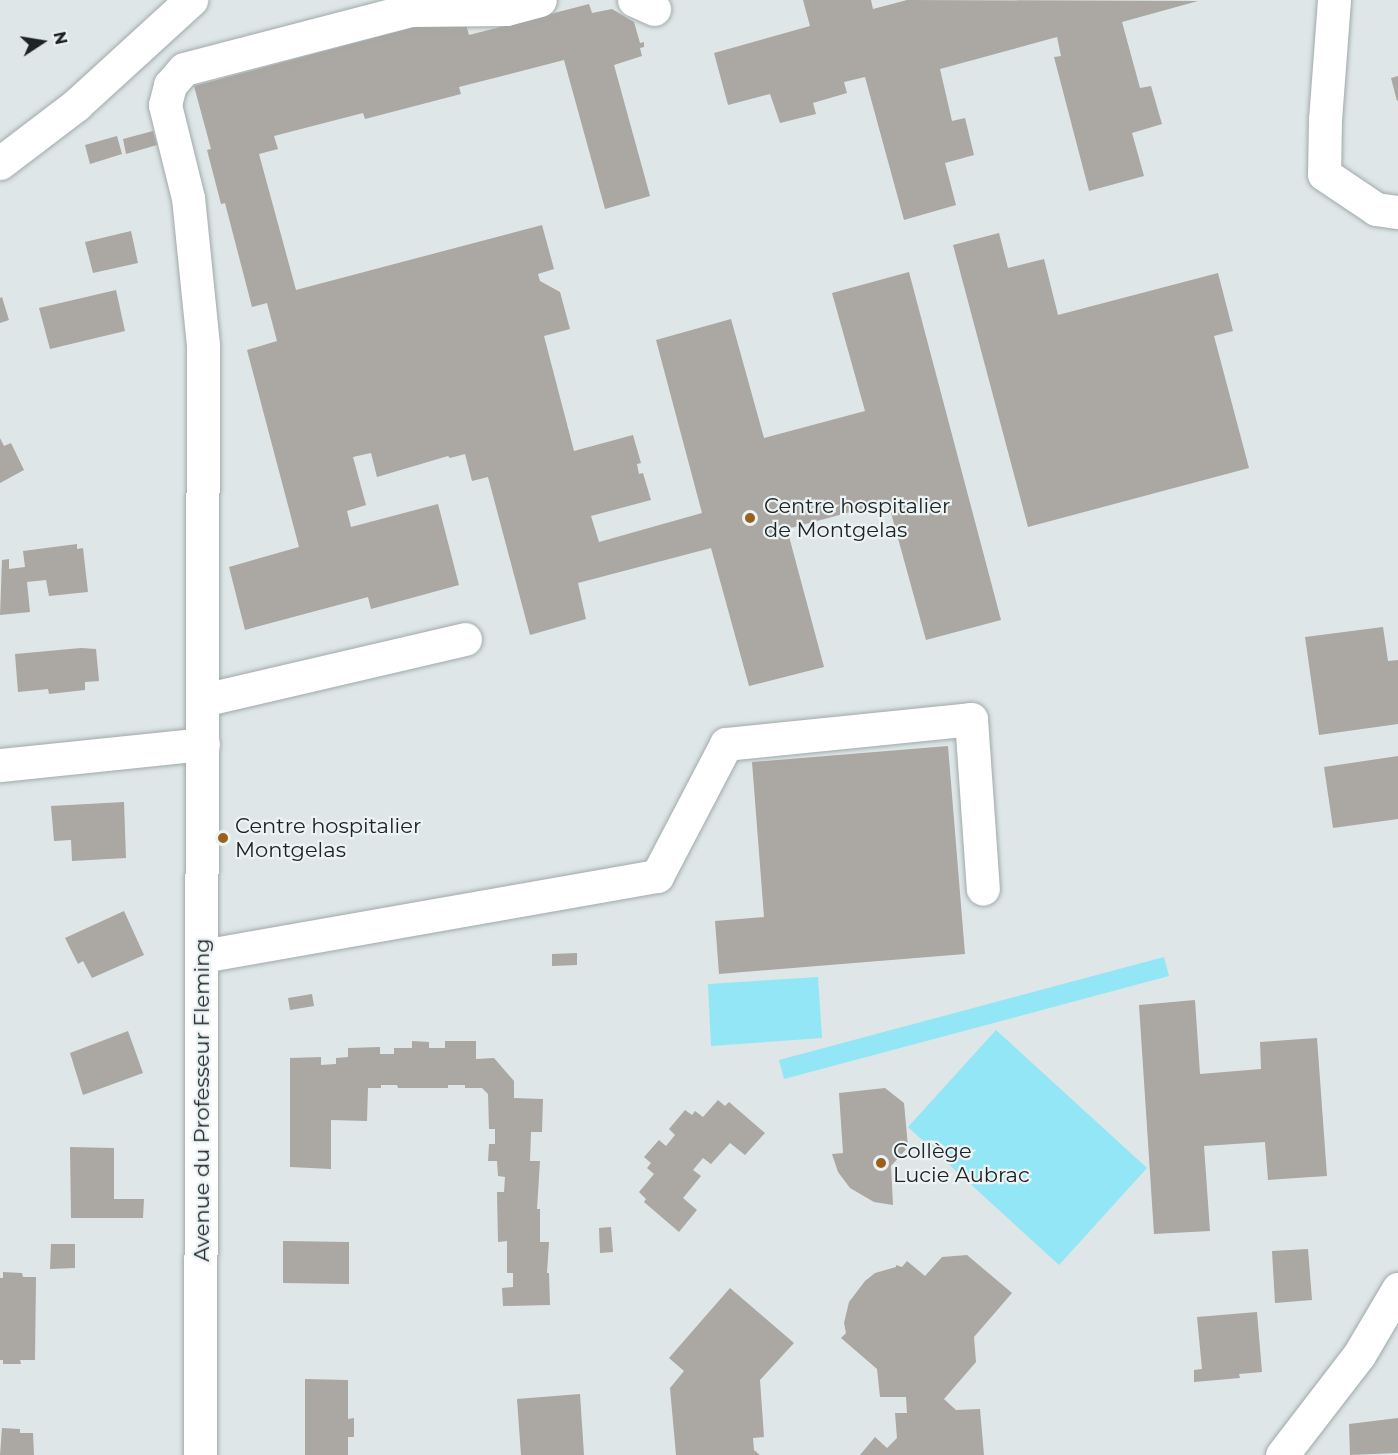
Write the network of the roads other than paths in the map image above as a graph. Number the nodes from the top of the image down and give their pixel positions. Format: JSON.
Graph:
{"nodes":[{"id":1,"x":191,"y":0,"type":"edge"},
{"id":2,"x":540,"y":0,"type":"edge"},
{"id":3,"x":1334,"y":0,"type":"edge"},
{"id":4,"x":0,"y":163,"type":"edge"},
{"id":5,"x":1398,"y":212,"type":"edge"},
{"id":6,"x":465,"y":639,"type":"dead end"},
{"id":7,"x":203,"y":700,"type":"junction"},
{"id":8,"x":203,"y":744,"type":"junction"},
{"id":9,"x":0,"y":765,"type":"edge"},
{"id":10,"x":983,"y":889,"type":"dead end"},
{"id":11,"x":203,"y":956,"type":"junction"},
{"id":12,"x":1398,"y":1288,"type":"edge"},
{"id":13,"x":200,"y":1455,"type":"edge"},
{"id":14,"x":1281,"y":1455,"type":"edge"}],
"edges":[{"from":1,"to":4,"type":"street"},
{"from":2,"to":7,"type":"street","name":"Avenue du Professeur Fleming"},
{"from":3,"to":5,"type":"street"},
{"from":6,"to":7,"type":"street"},
{"from":7,"to":8,"type":"street","name":"Avenue du Professeur Fleming"},
{"from":8,"to":9,"type":"street"},
{"from":8,"to":11,"type":"street","name":"Avenue du Professeur Fleming"},
{"from":10,"to":11,"type":"street"},
{"from":11,"to":13,"type":"street","name":"Avenue du Professeur Fleming"},
{"from":12,"to":14,"type":"street"}]}
